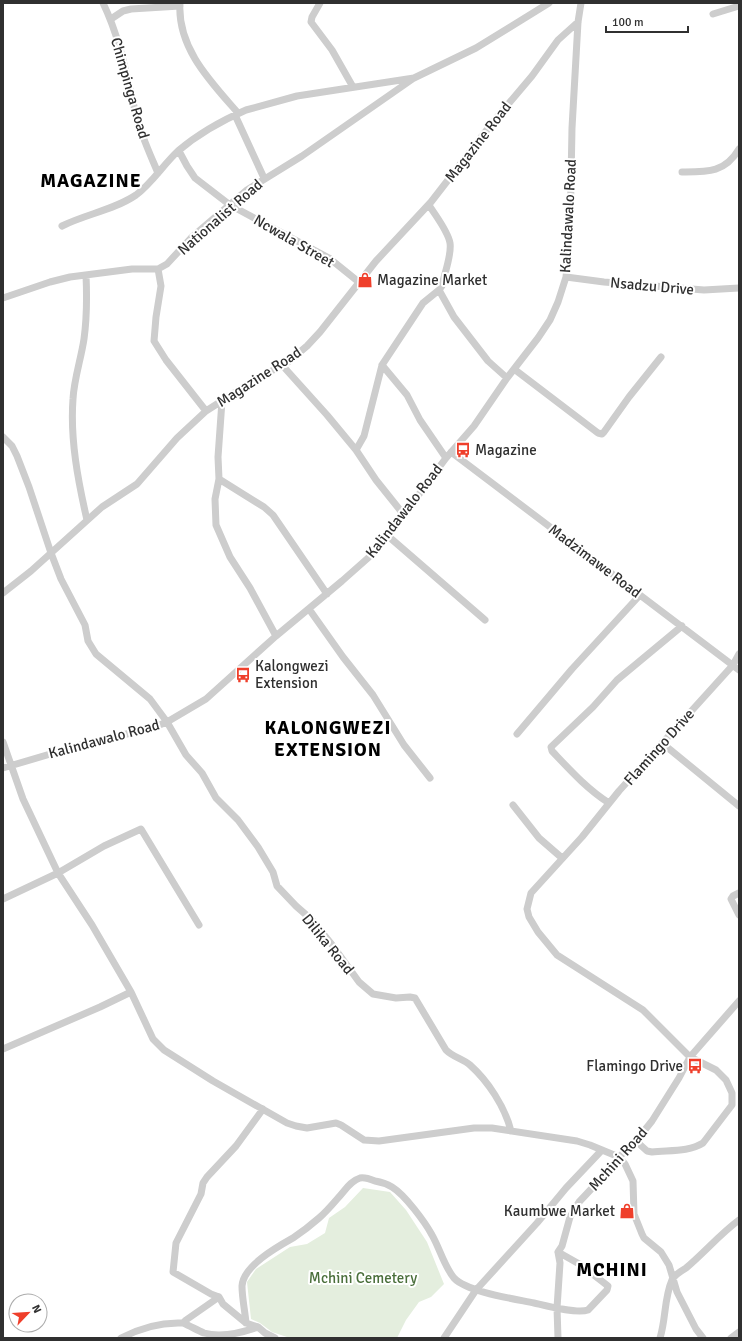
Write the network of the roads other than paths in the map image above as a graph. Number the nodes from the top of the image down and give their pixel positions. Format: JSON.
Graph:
{"nodes":[{"id":1,"x":103,"y":3,"type":"edge"},
{"id":2,"x":320,"y":3,"type":"edge"},
{"id":3,"x":549,"y":3,"type":"edge"},
{"id":4,"x":581,"y":3,"type":"edge"},
{"id":5,"x":180,"y":4,"type":"edge"},
{"id":6,"x":739,"y":6,"type":"edge"},
{"id":7,"x":713,"y":14,"type":"dead end"},
{"id":8,"x":111,"y":19,"type":"junction"},
{"id":9,"x":578,"y":22,"type":"junction"},
{"id":10,"x":414,"y":78,"type":"junction"},
{"id":11,"x":353,"y":87,"type":"junction"},
{"id":12,"x":237,"y":114,"type":"junction"},
{"id":13,"x":739,"y":149,"type":"edge"},
{"id":14,"x":179,"y":151,"type":"junction"},
{"id":15,"x":682,"y":172,"type":"dead end"},
{"id":16,"x":158,"y":173,"type":"junction"},
{"id":17,"x":264,"y":178,"type":"junction"},
{"id":18,"x":230,"y":205,"type":"junction"},
{"id":19,"x":429,"y":205,"type":"junction"},
{"id":20,"x":62,"y":226,"type":"dead end"},
{"id":21,"x":158,"y":269,"type":"junction"},
{"id":22,"x":86,"y":275,"type":"junction"},
{"id":23,"x":566,"y":277,"type":"junction"},
{"id":24,"x":360,"y":283,"type":"junction"},
{"id":25,"x":739,"y":288,"type":"edge"},
{"id":26,"x":439,"y":290,"type":"junction"},
{"id":27,"x":3,"y":298,"type":"edge"},
{"id":28,"x":661,"y":357,"type":"dead end"},
{"id":29,"x":282,"y":365,"type":"junction"},
{"id":30,"x":382,"y":365,"type":"junction"},
{"id":31,"x":514,"y":369,"type":"junction"},
{"id":32,"x":507,"y":378,"type":"junction"},
{"id":33,"x":222,"y":401,"type":"junction"},
{"id":34,"x":206,"y":411,"type":"junction"},
{"id":35,"x":4,"y":440,"type":"edge"},
{"id":36,"x":356,"y":450,"type":"junction"},
{"id":37,"x":451,"y":452,"type":"junction"},
{"id":38,"x":446,"y":458,"type":"junction"},
{"id":39,"x":219,"y":479,"type":"junction"},
{"id":40,"x":404,"y":515,"type":"junction"},
{"id":41,"x":87,"y":520,"type":"junction"},
{"id":42,"x":388,"y":536,"type":"junction"},
{"id":43,"x":51,"y":553,"type":"junction"},
{"id":44,"x":3,"y":593,"type":"edge"},
{"id":45,"x":327,"y":594,"type":"junction"},
{"id":46,"x":640,"y":595,"type":"junction"},
{"id":47,"x":309,"y":609,"type":"junction"},
{"id":48,"x":485,"y":620,"type":"dead end"},
{"id":49,"x":682,"y":626,"type":"junction"},
{"id":50,"x":276,"y":636,"type":"junction"},
{"id":51,"x":739,"y":654,"type":"edge"},
{"id":52,"x":736,"y":667,"type":"edge"},
{"id":53,"x":167,"y":722,"type":"junction"},
{"id":54,"x":517,"y":734,"type":"dead end"},
{"id":55,"x":3,"y":742,"type":"edge"},
{"id":56,"x":662,"y":743,"type":"junction"},
{"id":57,"x":11,"y":765,"type":"junction"},
{"id":58,"x":3,"y":768,"type":"edge"},
{"id":59,"x":430,"y":778,"type":"dead end"},
{"id":60,"x":609,"y":803,"type":"junction"},
{"id":61,"x":513,"y":805,"type":"dead end"},
{"id":62,"x":739,"y":806,"type":"edge"},
{"id":63,"x":562,"y":858,"type":"junction"},
{"id":64,"x":58,"y":873,"type":"junction"},
{"id":65,"x":739,"y":893,"type":"edge"},
{"id":66,"x":3,"y":899,"type":"edge"},
{"id":67,"x":739,"y":915,"type":"edge"},
{"id":68,"x":199,"y":924,"type":"dead end"},
{"id":69,"x":131,"y":992,"type":"junction"},
{"id":70,"x":738,"y":1005,"type":"edge"},
{"id":71,"x":3,"y":1049,"type":"edge"},
{"id":72,"x":690,"y":1057,"type":"junction"},
{"id":73,"x":263,"y":1109,"type":"junction"},
{"id":74,"x":511,"y":1130,"type":"junction"},
{"id":75,"x":636,"y":1141,"type":"junction"},
{"id":76,"x":602,"y":1150,"type":"junction"},
{"id":77,"x":619,"y":1157,"type":"junction"},
{"id":78,"x":739,"y":1220,"type":"edge"},
{"id":79,"x":558,"y":1252,"type":"junction"},
{"id":80,"x":673,"y":1279,"type":"junction"},
{"id":81,"x":476,"y":1290,"type":"junction"},
{"id":82,"x":219,"y":1297,"type":"junction"},
{"id":83,"x":557,"y":1308,"type":"junction"},
{"id":84,"x":246,"y":1322,"type":"junction"},
{"id":85,"x":183,"y":1323,"type":"junction"},
{"id":86,"x":258,"y":1327,"type":"junction"},
{"id":87,"x":739,"y":1332,"type":"edge"},
{"id":88,"x":444,"y":1337,"type":"edge"},
{"id":89,"x":121,"y":1338,"type":"edge"},
{"id":90,"x":275,"y":1338,"type":"edge"},
{"id":91,"x":438,"y":1338,"type":"edge"},
{"id":92,"x":558,"y":1338,"type":"edge"},
{"id":93,"x":660,"y":1338,"type":"edge"},
{"id":94,"x":703,"y":1338,"type":"edge"},
{"id":95,"x":731,"y":1338,"type":"edge"}],
"edges":[{"from":1,"to":8,"type":"street","name":"Chimpinga Road"},
{"from":2,"to":11,"type":"street"},
{"from":3,"to":10,"type":"street"},
{"from":4,"to":9,"type":"street","name":"Kalindawalo Road"},
{"from":5,"to":8,"type":"street"},
{"from":5,"to":12,"type":"street"},
{"from":6,"to":7,"type":"street"},
{"from":8,"to":16,"type":"street","name":"Chimpinga Road"},
{"from":9,"to":19,"type":"street","name":"Magazine Road"},
{"from":9,"to":23,"type":"street","name":"Kalindawalo Road"},
{"from":10,"to":11,"type":"street"},
{"from":10,"to":17,"type":"street","name":"Nationalist Road"},
{"from":11,"to":12,"type":"street"},
{"from":12,"to":14,"type":"street"},
{"from":12,"to":17,"type":"street"},
{"from":13,"to":15,"type":"street"},
{"from":14,"to":16,"type":"street"},
{"from":14,"to":18,"type":"street","name":"Ncwala Street"},
{"from":16,"to":20,"type":"street"},
{"from":17,"to":18,"type":"street","name":"Nationalist Road"},
{"from":18,"to":21,"type":"street","name":"Nationalist Road"},
{"from":18,"to":24,"type":"street","name":"Ncwala Street"},
{"from":19,"to":24,"type":"street","name":"Magazine Road"},
{"from":19,"to":26,"type":"street"},
{"from":21,"to":22,"type":"street"},
{"from":21,"to":34,"type":"street"},
{"from":22,"to":27,"type":"street"},
{"from":22,"to":41,"type":"street"},
{"from":23,"to":25,"type":"street","name":"Nsadzu Drive"},
{"from":23,"to":31,"type":"street","name":"Kalindawalo Road"},
{"from":24,"to":29,"type":"street","name":"Magazine Road"},
{"from":26,"to":30,"type":"street"},
{"from":26,"to":32,"type":"street"},
{"from":28,"to":31,"type":"street"},
{"from":29,"to":33,"type":"street","name":"Magazine Road"},
{"from":29,"to":36,"type":"street"},
{"from":30,"to":36,"type":"street"},
{"from":30,"to":38,"type":"street"},
{"from":31,"to":32,"type":"street","name":"Kalindawalo Road"},
{"from":32,"to":37,"type":"street","name":"Kalindawalo Road"},
{"from":33,"to":34,"type":"street","name":"Magazine Road"},
{"from":33,"to":39,"type":"street"},
{"from":34,"to":41,"type":"street","name":"Magazine Road"},
{"from":35,"to":43,"type":"street","name":"Dilika Road"},
{"from":36,"to":40,"type":"street"},
{"from":37,"to":38,"type":"street","name":"Kalindawalo Road"},
{"from":37,"to":46,"type":"street","name":"Madzimawe Road"},
{"from":38,"to":40,"type":"street","name":"Kalindawalo Road"},
{"from":39,"to":45,"type":"street"},
{"from":39,"to":50,"type":"street"},
{"from":40,"to":42,"type":"street","name":"Kalindawalo Road"},
{"from":41,"to":43,"type":"street","name":"Magazine Road"},
{"from":42,"to":45,"type":"street","name":"Kalindawalo Road"},
{"from":42,"to":48,"type":"street"},
{"from":43,"to":44,"type":"street","name":"Magazine Road"},
{"from":43,"to":53,"type":"street","name":"Dilika Road"},
{"from":45,"to":47,"type":"street","name":"Kalindawalo Road"},
{"from":46,"to":49,"type":"street","name":"Madzimawe Road"},
{"from":46,"to":54,"type":"street"},
{"from":47,"to":50,"type":"street","name":"Kalindawalo Road"},
{"from":47,"to":59,"type":"street"},
{"from":49,"to":52,"type":"street","name":"Madzimawe Road"},
{"from":49,"to":60,"type":"street"},
{"from":50,"to":53,"type":"street","name":"Kalindawalo Road"},
{"from":51,"to":52,"type":"street","name":"Flamingo Drive"},
{"from":52,"to":56,"type":"street","name":"Flamingo Drive"},
{"from":53,"to":57,"type":"street","name":"Kalindawalo Road"},
{"from":53,"to":74,"type":"street","name":"Dilika Road"},
{"from":55,"to":57,"type":"street"},
{"from":56,"to":60,"type":"street","name":"Flamingo Drive"},
{"from":56,"to":62,"type":"street"},
{"from":57,"to":58,"type":"street","name":"Kalindawalo Road"},
{"from":57,"to":64,"type":"street"},
{"from":60,"to":63,"type":"street","name":"Flamingo Drive"},
{"from":61,"to":63,"type":"street"},
{"from":63,"to":72,"type":"street","name":"Flamingo Drive"},
{"from":64,"to":66,"type":"street"},
{"from":64,"to":68,"type":"street"},
{"from":64,"to":69,"type":"street"},
{"from":65,"to":67,"type":"street"},
{"from":69,"to":71,"type":"street"},
{"from":69,"to":73,"type":"street"},
{"from":70,"to":72,"type":"street","name":"Mchini Road"},
{"from":72,"to":75,"type":"street","name":"Mchini Road"},
{"from":72,"to":75,"type":"street","name":"Flamingo Drive"},
{"from":73,"to":74,"type":"street"},
{"from":73,"to":82,"type":"street"},
{"from":74,"to":76,"type":"street"},
{"from":75,"to":77,"type":"street","name":"Mchini Road"},
{"from":76,"to":77,"type":"street"},
{"from":76,"to":81,"type":"street"},
{"from":77,"to":79,"type":"street","name":"Mchini Road"},
{"from":77,"to":80,"type":"street"},
{"from":78,"to":80,"type":"street"},
{"from":79,"to":83,"type":"street","name":"Mchini Road"},
{"from":79,"to":83,"type":"street"},
{"from":80,"to":93,"type":"street"},
{"from":80,"to":94,"type":"street"},
{"from":81,"to":83,"type":"street"},
{"from":81,"to":84,"type":"street"},
{"from":81,"to":88,"type":"street"},
{"from":82,"to":84,"type":"street"},
{"from":82,"to":85,"type":"street"},
{"from":83,"to":92,"type":"street","name":"Mchini Road"},
{"from":84,"to":86,"type":"street"},
{"from":85,"to":86,"type":"street"},
{"from":85,"to":89,"type":"street"},
{"from":86,"to":90,"type":"street"},
{"from":87,"to":95,"type":"street"},
{"from":88,"to":91,"type":"street"}]}
